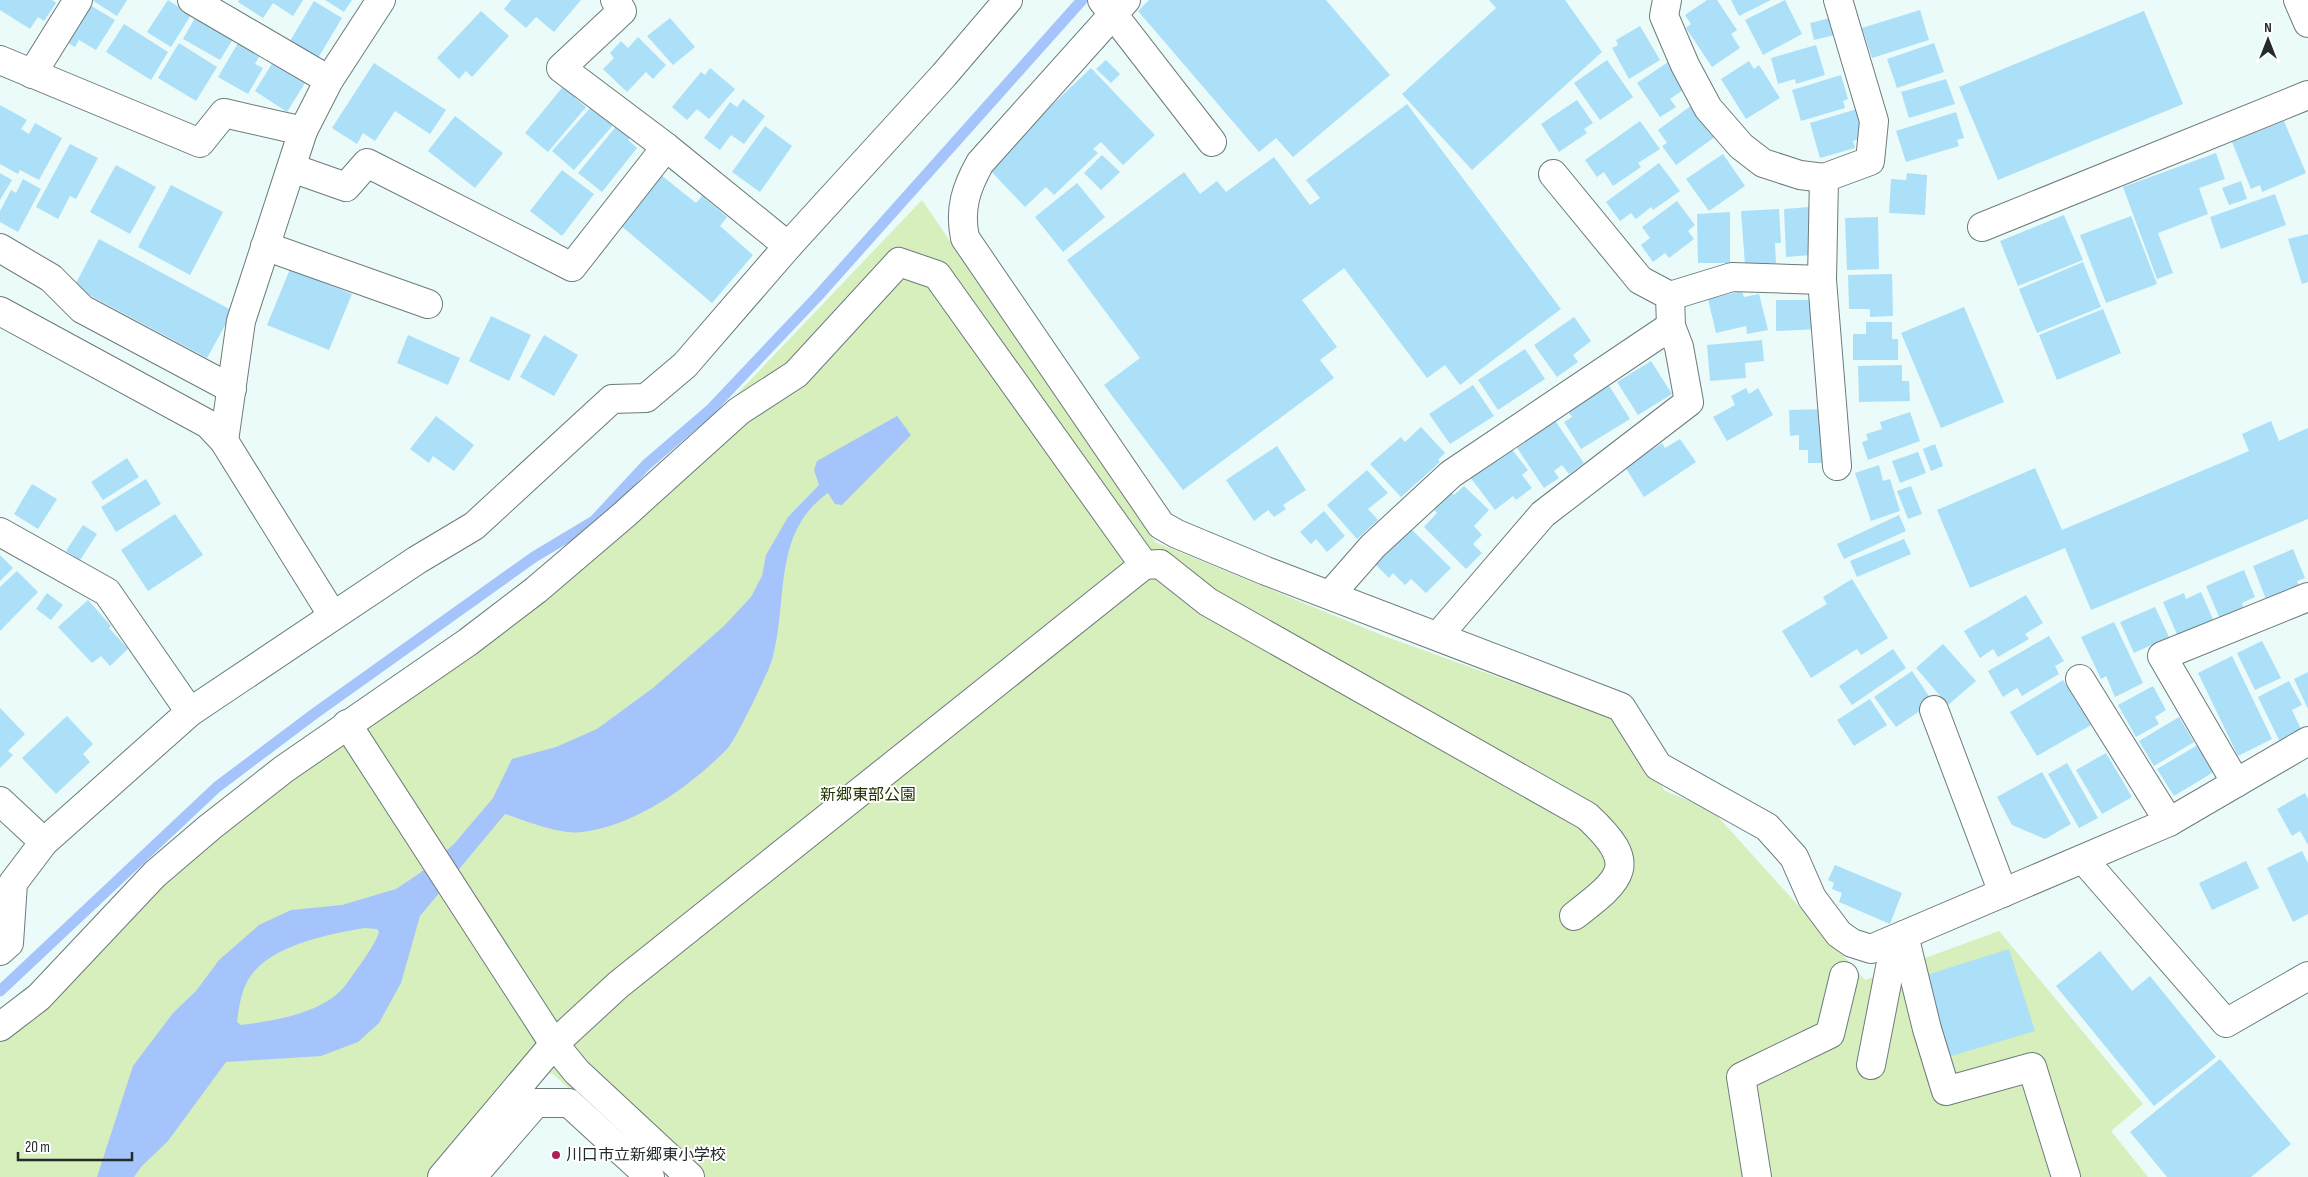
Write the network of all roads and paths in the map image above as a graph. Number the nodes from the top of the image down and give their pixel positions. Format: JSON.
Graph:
{"nodes":[{"id":1,"x":78,"y":0,"type":"edge"},
{"id":2,"x":192,"y":0,"type":"edge"},
{"id":3,"x":381,"y":0,"type":"edge"},
{"id":4,"x":615,"y":0,"type":"edge"},
{"id":5,"x":1008,"y":0,"type":"edge"},
{"id":6,"x":1667,"y":0,"type":"edge"},
{"id":7,"x":1838,"y":0,"type":"edge"},
{"id":8,"x":2298,"y":0,"type":"edge"},
{"id":9,"x":1112,"y":4,"type":"edge"},
{"id":10,"x":2308,"y":23,"type":"edge"},
{"id":11,"x":0,"y":60,"type":"edge"},
{"id":12,"x":32,"y":74,"type":"junction"},
{"id":13,"x":329,"y":80,"type":"junction"},
{"id":14,"x":2308,"y":96,"type":"edge"},
{"id":15,"x":303,"y":131,"type":"junction"},
{"id":16,"x":1212,"y":142,"type":"dead end"},
{"id":17,"x":666,"y":147,"type":"junction"},
{"id":18,"x":292,"y":168,"type":"junction"},
{"id":19,"x":1553,"y":174,"type":"dead end"},
{"id":20,"x":1824,"y":178,"type":"junction"},
{"id":21,"x":1982,"y":227,"type":"dead end"},
{"id":22,"x":264,"y":246,"type":"junction"},
{"id":23,"x":788,"y":246,"type":"junction"},
{"id":24,"x":0,"y":248,"type":"edge"},
{"id":25,"x":1822,"y":280,"type":"junction"},
{"id":26,"x":1670,"y":296,"type":"junction"},
{"id":27,"x":428,"y":304,"type":"dead end"},
{"id":28,"x":0,"y":311,"type":"edge"},
{"id":29,"x":1671,"y":326,"type":"junction"},
{"id":30,"x":232,"y":389,"type":"junction"},
{"id":31,"x":224,"y":441,"type":"junction"},
{"id":32,"x":1837,"y":466,"type":"dead end"},
{"id":33,"x":0,"y":532,"type":"edge"},
{"id":34,"x":1177,"y":534,"type":"junction"},
{"id":35,"x":1152,"y":564,"type":"junction"},
{"id":36,"x":1330,"y":595,"type":"junction"},
{"id":37,"x":2308,"y":597,"type":"edge"},
{"id":38,"x":333,"y":616,"type":"junction"},
{"id":39,"x":1438,"y":636,"type":"junction"},
{"id":40,"x":2080,"y":679,"type":"dead end"},
{"id":41,"x":1934,"y":710,"type":"dead end"},
{"id":42,"x":190,"y":712,"type":"junction"},
{"id":43,"x":348,"y":724,"type":"junction"},
{"id":44,"x":2308,"y":742,"type":"edge"},
{"id":45,"x":2236,"y":783,"type":"junction"},
{"id":46,"x":0,"y":801,"type":"edge"},
{"id":47,"x":2169,"y":822,"type":"junction"},
{"id":48,"x":44,"y":842,"type":"junction"},
{"id":49,"x":2082,"y":859,"type":"junction"},
{"id":50,"x":2003,"y":893,"type":"junction"},
{"id":51,"x":1574,"y":916,"type":"dead end"},
{"id":52,"x":1897,"y":938,"type":"junction"},
{"id":53,"x":0,"y":951,"type":"edge"},
{"id":54,"x":1844,"y":976,"type":"dead end"},
{"id":55,"x":2308,"y":976,"type":"edge"},
{"id":56,"x":0,"y":1027,"type":"edge"},
{"id":57,"x":554,"y":1044,"type":"junction"},
{"id":58,"x":1871,"y":1065,"type":"dead end"},
{"id":59,"x":442,"y":1177,"type":"edge"},
{"id":60,"x":472,"y":1177,"type":"edge"},
{"id":61,"x":650,"y":1177,"type":"edge"},
{"id":62,"x":690,"y":1177,"type":"edge"},
{"id":63,"x":1757,"y":1177,"type":"edge"},
{"id":64,"x":2066,"y":1177,"type":"edge"}],
"edges":[{"from":1,"to":12,"type":"street"},
{"from":2,"to":13,"type":"street"},
{"from":3,"to":13,"type":"street"},
{"from":4,"to":17,"type":"street"},
{"from":5,"to":23,"type":"street"},
{"from":6,"to":20,"type":"street"},
{"from":7,"to":20,"type":"street"},
{"from":8,"to":10,"type":"street"},
{"from":9,"to":16,"type":"street"},
{"from":9,"to":34,"type":"street"},
{"from":11,"to":12,"type":"street"},
{"from":12,"to":15,"type":"street"},
{"from":13,"to":15,"type":"street"},
{"from":14,"to":21,"type":"street"},
{"from":15,"to":18,"type":"street"},
{"from":17,"to":18,"type":"street"},
{"from":17,"to":23,"type":"street"},
{"from":18,"to":22,"type":"street"},
{"from":19,"to":26,"type":"street"},
{"from":20,"to":25,"type":"street"},
{"from":22,"to":27,"type":"street"},
{"from":22,"to":30,"type":"street"},
{"from":23,"to":38,"type":"street"},
{"from":24,"to":30,"type":"street"},
{"from":25,"to":26,"type":"street"},
{"from":25,"to":32,"type":"street"},
{"from":26,"to":29,"type":"street"},
{"from":28,"to":31,"type":"street"},
{"from":29,"to":36,"type":"street"},
{"from":29,"to":39,"type":"street"},
{"from":30,"to":31,"type":"street"},
{"from":31,"to":38,"type":"street"},
{"from":33,"to":42,"type":"street"},
{"from":34,"to":35,"type":"street"},
{"from":34,"to":36,"type":"street"},
{"from":35,"to":43,"type":"street"},
{"from":35,"to":51,"type":"street"},
{"from":35,"to":57,"type":"street"},
{"from":36,"to":39,"type":"street"},
{"from":37,"to":45,"type":"street"},
{"from":38,"to":42,"type":"street"},
{"from":39,"to":52,"type":"street"},
{"from":40,"to":47,"type":"street"},
{"from":41,"to":50,"type":"street"},
{"from":42,"to":48,"type":"street"},
{"from":43,"to":56,"type":"street"},
{"from":43,"to":57,"type":"street"},
{"from":44,"to":45,"type":"street"},
{"from":45,"to":47,"type":"street"},
{"from":46,"to":48,"type":"street"},
{"from":47,"to":49,"type":"street"},
{"from":48,"to":53,"type":"street"},
{"from":49,"to":50,"type":"street"},
{"from":49,"to":55,"type":"street"},
{"from":50,"to":52,"type":"street"},
{"from":52,"to":58,"type":"street"},
{"from":52,"to":64,"type":"street"},
{"from":54,"to":63,"type":"street"},
{"from":57,"to":59,"type":"street"},
{"from":57,"to":62,"type":"street"},
{"from":60,"to":61,"type":"street"}]}
